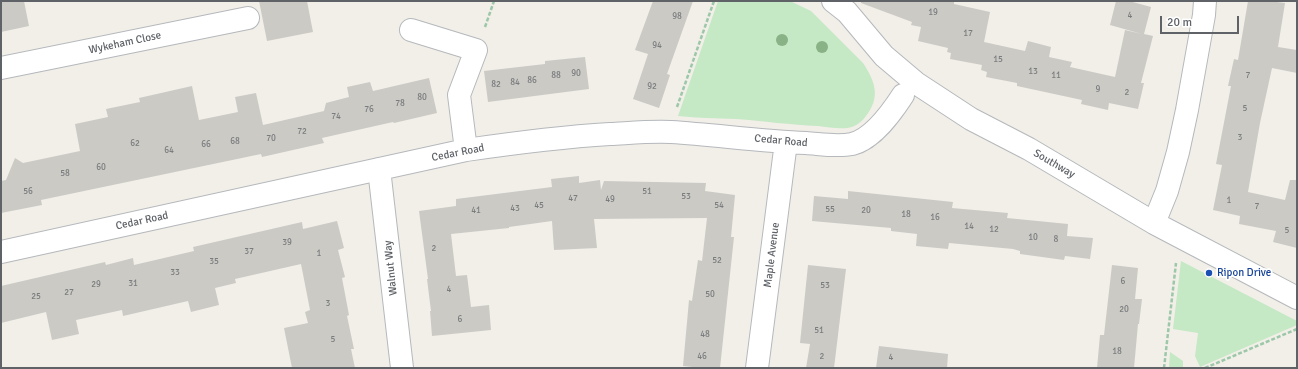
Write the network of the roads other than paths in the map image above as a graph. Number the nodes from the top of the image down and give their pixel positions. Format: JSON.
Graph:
{"nodes":[{"id":1,"x":833,"y":1,"type":"edge"},
{"id":2,"x":1205,"y":1,"type":"edge"},
{"id":3,"x":248,"y":18,"type":"dead end"},
{"id":4,"x":411,"y":30,"type":"dead end"},
{"id":5,"x":1,"y":68,"type":"edge"},
{"id":6,"x":903,"y":95,"type":"dead end"},
{"id":7,"x":786,"y":142,"type":"junction"},
{"id":8,"x":466,"y":150,"type":"junction"},
{"id":9,"x":379,"y":169,"type":"junction"},
{"id":10,"x":1154,"y":223,"type":"junction"},
{"id":11,"x":1,"y":252,"type":"edge"},
{"id":12,"x":1297,"y":298,"type":"edge"},
{"id":13,"x":402,"y":368,"type":"edge"},
{"id":14,"x":757,"y":368,"type":"edge"}],
"edges":[{"from":1,"to":10,"type":"street","name":"Southway"},
{"from":2,"to":10,"type":"street"},
{"from":3,"to":5,"type":"street","name":"Wykeham Close"},
{"from":4,"to":8,"type":"street"},
{"from":6,"to":7,"type":"street","name":"Cedar Road"},
{"from":7,"to":8,"type":"street","name":"Cedar Road"},
{"from":7,"to":14,"type":"street","name":"Maple Avenue"},
{"from":8,"to":9,"type":"street","name":"Cedar Road"},
{"from":9,"to":11,"type":"street","name":"Cedar Road"},
{"from":9,"to":13,"type":"street","name":"Walnut Way"},
{"from":10,"to":12,"type":"street","name":"Southway"}]}
